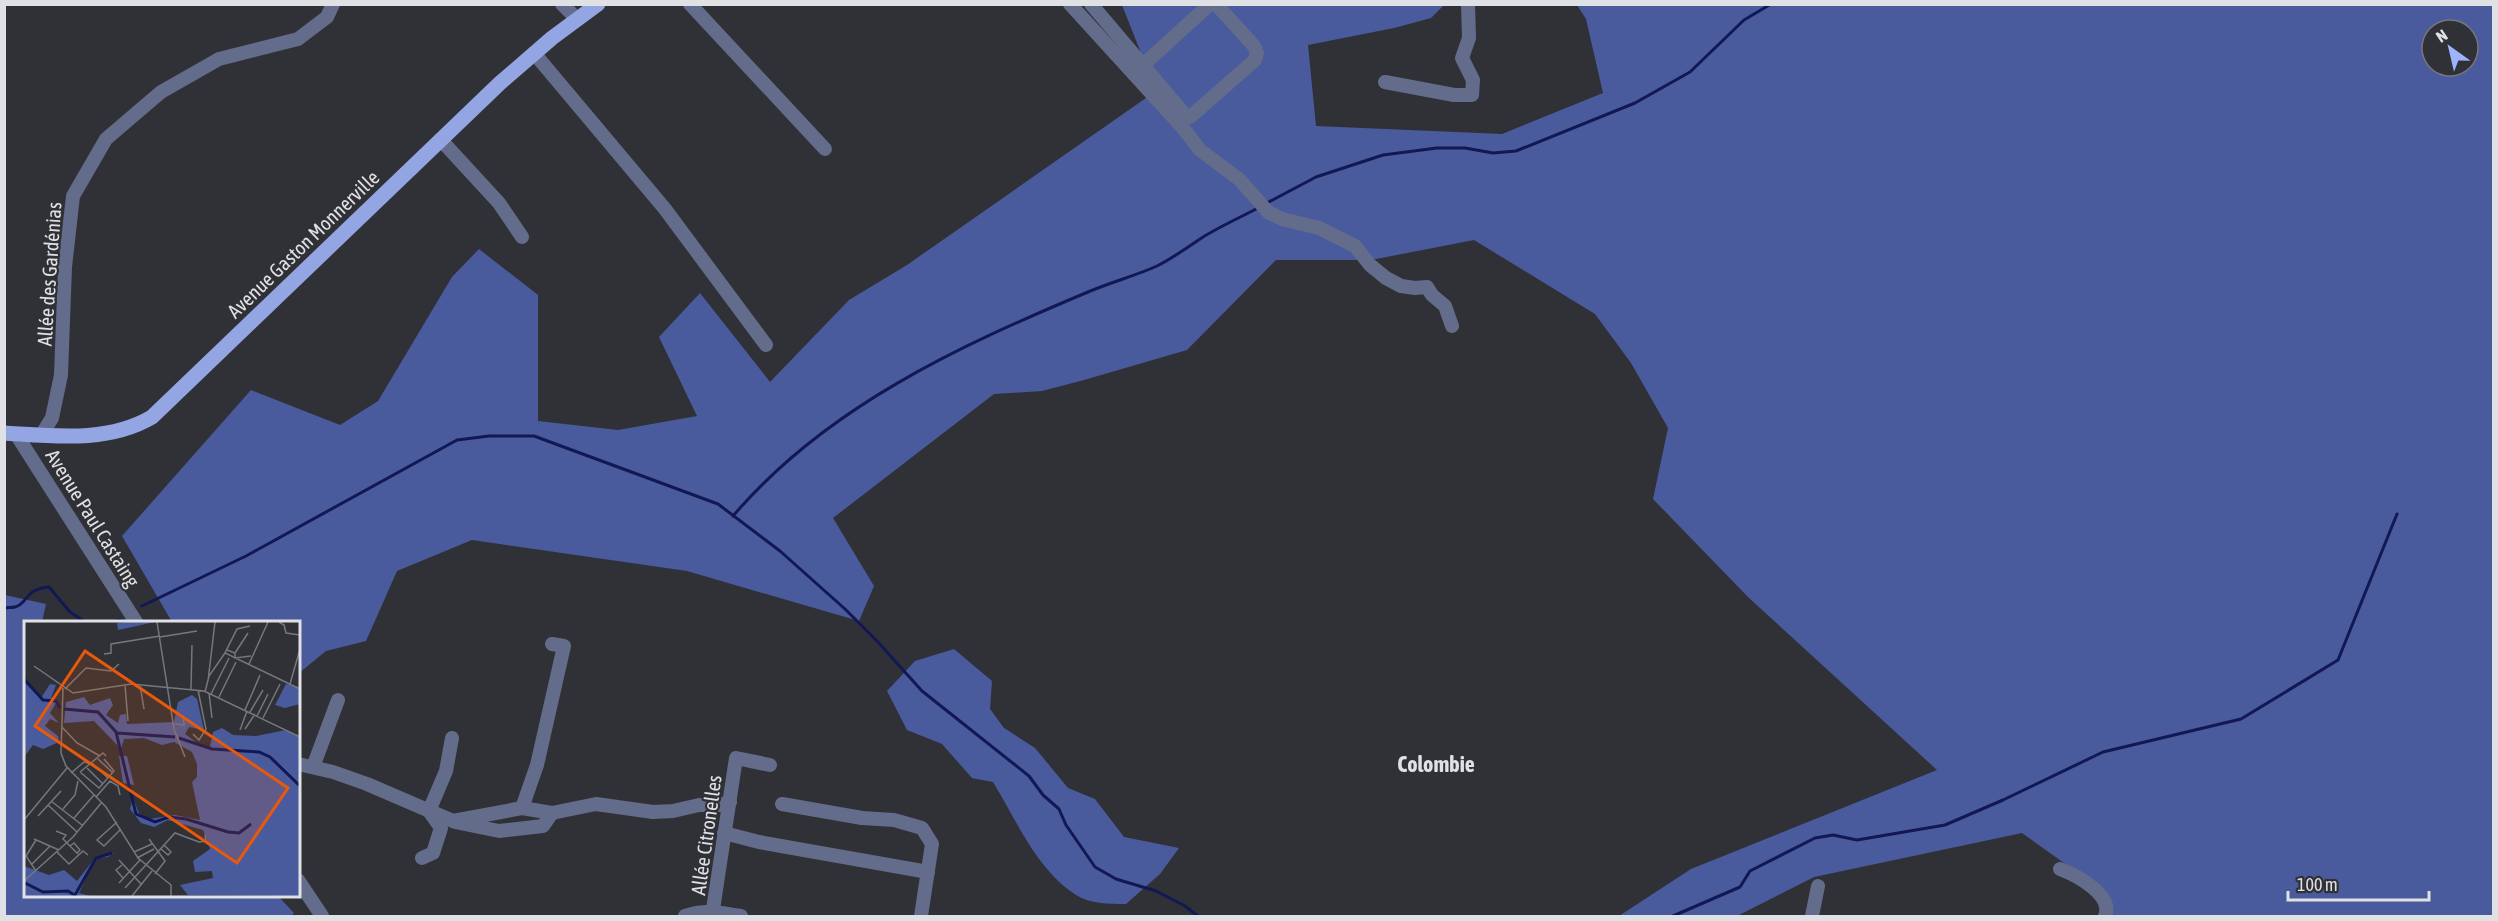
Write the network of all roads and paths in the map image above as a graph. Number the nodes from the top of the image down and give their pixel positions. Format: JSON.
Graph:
{"nodes":[{"id":1,"x":333,"y":4,"type":"edge"},
{"id":2,"x":562,"y":4,"type":"edge"},
{"id":3,"x":598,"y":4,"type":"edge"},
{"id":4,"x":690,"y":4,"type":"edge"},
{"id":5,"x":1070,"y":4,"type":"edge"},
{"id":6,"x":1091,"y":4,"type":"edge"},
{"id":7,"x":1210,"y":4,"type":"edge"},
{"id":8,"x":1216,"y":4,"type":"edge"},
{"id":9,"x":1468,"y":4,"type":"edge"},
{"id":10,"x":577,"y":19,"type":"junction"},
{"id":11,"x":534,"y":53,"type":"junction"},
{"id":12,"x":1142,"y":66,"type":"junction"},
{"id":13,"x":1385,"y":82,"type":"dead end"},
{"id":14,"x":441,"y":140,"type":"junction"},
{"id":15,"x":825,"y":149,"type":"dead end"},
{"id":16,"x":522,"y":237,"type":"dead end"},
{"id":17,"x":1452,"y":326,"type":"dead end"},
{"id":18,"x":766,"y":345,"type":"dead end"},
{"id":19,"x":10,"y":434,"type":"edge"},
{"id":20,"x":42,"y":434,"type":"junction"},
{"id":21,"x":135,"y":621,"type":"edge"},
{"id":22,"x":552,"y":644,"type":"dead end"},
{"id":23,"x":338,"y":700,"type":"dead end"},
{"id":24,"x":452,"y":738,"type":"dead end"},
{"id":25,"x":300,"y":764,"type":"edge"},
{"id":26,"x":770,"y":765,"type":"dead end"},
{"id":27,"x":314,"y":767,"type":"junction"},
{"id":28,"x":368,"y":784,"type":"junction"},
{"id":29,"x":361,"y":797,"type":"dead end"},
{"id":30,"x":730,"y":802,"type":"junction"},
{"id":31,"x":782,"y":804,"type":"dead end"},
{"id":32,"x":522,"y":808,"type":"junction"},
{"id":33,"x":429,"y":811,"type":"junction"},
{"id":34,"x":552,"y":813,"type":"junction"},
{"id":35,"x":453,"y":821,"type":"junction"},
{"id":36,"x":724,"y":833,"type":"junction"},
{"id":37,"x":422,"y":858,"type":"dead end"},
{"id":38,"x":2060,"y":869,"type":"dead end"},
{"id":39,"x":928,"y":872,"type":"junction"},
{"id":40,"x":300,"y":883,"type":"edge"},
{"id":41,"x":1818,"y":886,"type":"dead end"},
{"id":42,"x":713,"y":914,"type":"edge"},
{"id":43,"x":735,"y":915,"type":"edge"},
{"id":44,"x":322,"y":916,"type":"edge"},
{"id":45,"x":685,"y":916,"type":"edge"},
{"id":46,"x":921,"y":916,"type":"edge"},
{"id":47,"x":1812,"y":916,"type":"edge"},
{"id":48,"x":2105,"y":916,"type":"edge"}],
"edges":[{"from":1,"to":20,"type":"street","name":"Allée des Gardénias"},
{"from":2,"to":10,"type":"street"},
{"from":3,"to":10,"type":"main road","name":"Avenue Gaston Monnerville"},
{"from":4,"to":15,"type":"street"},
{"from":5,"to":17,"type":"street"},
{"from":6,"to":12,"type":"street"},
{"from":7,"to":12,"type":"street"},
{"from":8,"to":12,"type":"street"},
{"from":9,"to":13,"type":"street"},
{"from":10,"to":11,"type":"main road","name":"Avenue Gaston Monnerville"},
{"from":11,"to":14,"type":"main road","name":"Avenue Gaston Monnerville"},
{"from":11,"to":18,"type":"street"},
{"from":14,"to":16,"type":"street"},
{"from":14,"to":20,"type":"main road","name":"Avenue Gaston Monnerville"},
{"from":19,"to":20,"type":"main road","name":"Avenue Gaston Monnerville"},
{"from":19,"to":21,"type":"street","name":"Avenue Paul Castaing"},
{"from":22,"to":32,"type":"street"},
{"from":23,"to":27,"type":"street"},
{"from":24,"to":33,"type":"street"},
{"from":25,"to":27,"type":"street"},
{"from":26,"to":30,"type":"street","name":"Allée Citronelles"},
{"from":27,"to":28,"type":"street"},
{"from":28,"to":29,"type":"street"},
{"from":28,"to":33,"type":"street"},
{"from":30,"to":34,"type":"street"},
{"from":30,"to":36,"type":"street","name":"Allée Citronelles"},
{"from":31,"to":39,"type":"street"},
{"from":32,"to":34,"type":"street"},
{"from":32,"to":35,"type":"street"},
{"from":33,"to":35,"type":"street"},
{"from":33,"to":37,"type":"street"},
{"from":34,"to":35,"type":"street"},
{"from":36,"to":39,"type":"street"},
{"from":36,"to":42,"type":"street","name":"Allée Citronelles"},
{"from":38,"to":48,"type":"street"},
{"from":39,"to":46,"type":"street"},
{"from":40,"to":44,"type":"street"},
{"from":41,"to":47,"type":"street"},
{"from":42,"to":43,"type":"street"},
{"from":42,"to":45,"type":"street"}]}
